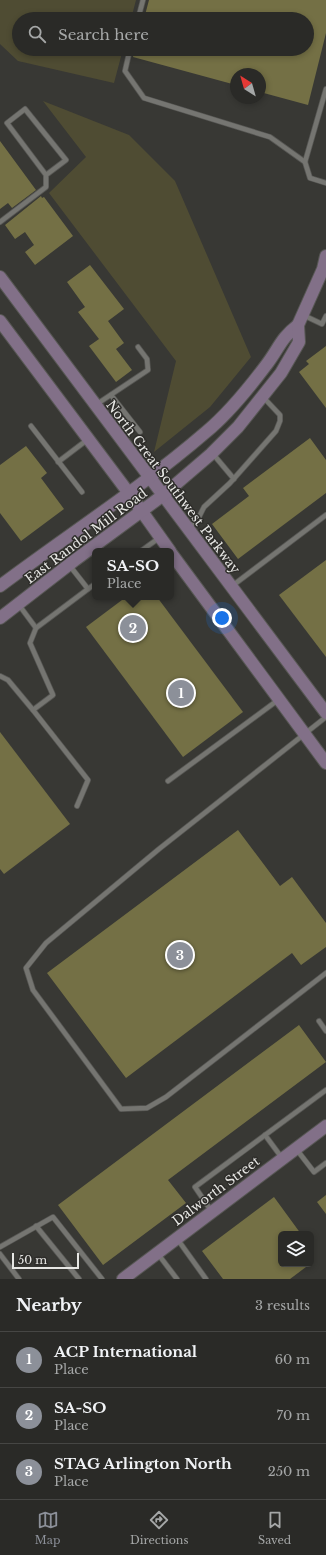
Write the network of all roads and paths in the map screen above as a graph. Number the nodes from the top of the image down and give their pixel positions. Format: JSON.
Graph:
{"nodes":[{"id":1,"x":143,"y":0,"type":"edge"},
{"id":2,"x":140,"y":12,"type":"edge"},
{"id":3,"x":128,"y":56,"type":"edge"},
{"id":4,"x":326,"y":89,"type":"edge"},
{"id":5,"x":305,"y":162,"type":"junction"},
{"id":6,"x":46,"y":175,"type":"junction"},
{"id":7,"x":326,"y":183,"type":"edge"},
{"id":8,"x":0,"y":222,"type":"edge"},
{"id":9,"x":326,"y":256,"type":"edge"},
{"id":10,"x":0,"y":277,"type":"edge"},
{"id":11,"x":326,"y":316,"type":"edge"},
{"id":12,"x":300,"y":320,"type":"junction"},
{"id":13,"x":0,"y":321,"type":"edge"},
{"id":14,"x":138,"y":347,"type":"dead end"},
{"id":15,"x":111,"y":395,"type":"junction"},
{"id":16,"x":263,"y":397,"type":"junction"},
{"id":17,"x":95,"y":405,"type":"junction"},
{"id":18,"x":31,"y":426,"type":"dead end"},
{"id":19,"x":140,"y":432,"type":"dead end"},
{"id":20,"x":88,"y":439,"type":"junction"},
{"id":21,"x":212,"y":453,"type":"junction"},
{"id":22,"x":58,"y":462,"type":"junction"},
{"id":23,"x":149,"y":476,"type":"junction"},
{"id":24,"x":234,"y":479,"type":"junction"},
{"id":25,"x":82,"y":492,"type":"dead end"},
{"id":26,"x":128,"y":492,"type":"junction"},
{"id":27,"x":162,"y":496,"type":"junction"},
{"id":28,"x":142,"y":511,"type":"junction"},
{"id":29,"x":326,"y":515,"type":"edge"},
{"id":30,"x":188,"y":530,"type":"junction"},
{"id":31,"x":160,"y":537,"type":"junction"},
{"id":32,"x":145,"y":548,"type":"edge"},
{"id":33,"x":167,"y":548,"type":"edge"},
{"id":34,"x":174,"y":557,"type":"edge"},
{"id":35,"x":69,"y":564,"type":"junction"},
{"id":36,"x":0,"y":586,"type":"edge"},
{"id":37,"x":92,"y":586,"type":"edge"},
{"id":38,"x":230,"y":587,"type":"junction"},
{"id":39,"x":88,"y":589,"type":"junction"},
{"id":40,"x":18,"y":604,"type":"junction"},
{"id":41,"x":0,"y":618,"type":"edge"},
{"id":42,"x":36,"y":628,"type":"junction"},
{"id":43,"x":0,"y":676,"type":"edge"},
{"id":44,"x":278,"y":700,"type":"junction"},
{"id":45,"x":33,"y":710,"type":"junction"},
{"id":46,"x":326,"y":713,"type":"edge"},
{"id":47,"x":326,"y":717,"type":"edge"},
{"id":48,"x":305,"y":735,"type":"junction"},
{"id":49,"x":326,"y":763,"type":"edge"},
{"id":50,"x":168,"y":781,"type":"dead end"},
{"id":51,"x":77,"y":806,"type":"dead end"},
{"id":52,"x":326,"y":973,"type":"edge"},
{"id":53,"x":319,"y":1021,"type":"dead end"},
{"id":54,"x":326,"y":1031,"type":"edge"},
{"id":55,"x":326,"y":1090,"type":"edge"},
{"id":56,"x":326,"y":1126,"type":"edge"},
{"id":57,"x":265,"y":1135,"type":"junction"},
{"id":58,"x":296,"y":1149,"type":"junction"},
{"id":59,"x":282,"y":1159,"type":"junction"},
{"id":60,"x":326,"y":1163,"type":"edge"},
{"id":61,"x":212,"y":1212,"type":"junction"},
{"id":62,"x":36,"y":1226,"type":"junction"},
{"id":63,"x":177,"y":1238,"type":"junction"},
{"id":64,"x":0,"y":1247,"type":"edge"},
{"id":65,"x":157,"y":1253,"type":"junction"},
{"id":66,"x":0,"y":1254,"type":"edge"},
{"id":67,"x":19,"y":1279,"type":"edge"},
{"id":68,"x":80,"y":1279,"type":"edge"},
{"id":69,"x":102,"y":1279,"type":"edge"},
{"id":70,"x":123,"y":1279,"type":"edge"},
{"id":71,"x":176,"y":1279,"type":"edge"},
{"id":72,"x":206,"y":1279,"type":"edge"}],
"edges":[{"from":1,"to":2,"type":"lane"},
{"from":3,"to":5,"type":"lane"},
{"from":4,"to":5,"type":"lane"},
{"from":5,"to":7,"type":"lane"},
{"from":6,"to":6,"type":"lane"},
{"from":6,"to":8,"type":"lane"},
{"from":9,"to":12,"type":"main road","name":"East Randol Mill Road"},
{"from":10,"to":17,"type":"main road","name":"North Great Southwest Parkway"},
{"from":11,"to":12,"type":"lane"},
{"from":12,"to":16,"type":"main road","name":"East Randol Mill Road"},
{"from":12,"to":23,"type":"main road","name":"East Randol Mill Road"},
{"from":13,"to":20,"type":"main road"},
{"from":14,"to":15,"type":"lane"},
{"from":15,"to":17,"type":"lane"},
{"from":15,"to":19,"type":"lane"},
{"from":16,"to":21,"type":"main road","name":"East Randol Mill Road"},
{"from":16,"to":24,"type":"lane"},
{"from":17,"to":23,"type":"main road","name":"North Great Southwest Parkway"},
{"from":18,"to":22,"type":"lane"},
{"from":20,"to":22,"type":"lane"},
{"from":20,"to":26,"type":"main road"},
{"from":21,"to":24,"type":"lane"},
{"from":21,"to":27,"type":"main road","name":"East Randol Mill Road"},
{"from":22,"to":25,"type":"lane"},
{"from":23,"to":26,"type":"main road","name":"East Randol Mill Road"},
{"from":23,"to":27,"type":"main road","name":"North Great Southwest Parkway"},
{"from":24,"to":30,"type":"lane"},
{"from":26,"to":28,"type":"main road"},
{"from":26,"to":36,"type":"main road","name":"East Randol Mill Road"},
{"from":27,"to":28,"type":"main road","name":"East Randol Mill Road"},
{"from":27,"to":30,"type":"main road","name":"North Great Southwest Parkway"},
{"from":28,"to":31,"type":"main road"},
{"from":28,"to":35,"type":"main road","name":"East Randol Mill Road"},
{"from":29,"to":38,"type":"lane"},
{"from":30,"to":38,"type":"main road","name":"North Great Southwest Parkway"},
{"from":31,"to":32,"type":"lane"},
{"from":31,"to":33,"type":"main road"},
{"from":34,"to":44,"type":"main road"},
{"from":35,"to":39,"type":"lane"},
{"from":35,"to":40,"type":"main road","name":"East Randol Mill Road"},
{"from":37,"to":39,"type":"lane"},
{"from":38,"to":46,"type":"main road","name":"North Great Southwest Parkway"},
{"from":39,"to":42,"type":"lane"},
{"from":40,"to":41,"type":"main road","name":"East Randol Mill Road"},
{"from":40,"to":42,"type":"lane"},
{"from":42,"to":45,"type":"lane"},
{"from":43,"to":45,"type":"lane"},
{"from":44,"to":48,"type":"main road"},
{"from":44,"to":50,"type":"lane"},
{"from":45,"to":51,"type":"lane"},
{"from":47,"to":48,"type":"lane"},
{"from":48,"to":49,"type":"main road"},
{"from":48,"to":52,"type":"lane"},
{"from":53,"to":54,"type":"lane"},
{"from":55,"to":57,"type":"lane"},
{"from":56,"to":58,"type":"main road","name":"Dalworth Street"},
{"from":57,"to":59,"type":"lane"},
{"from":57,"to":61,"type":"lane"},
{"from":58,"to":59,"type":"main road","name":"Dalworth Street"},
{"from":58,"to":60,"type":"lane"},
{"from":59,"to":61,"type":"main road","name":"Dalworth Street"},
{"from":61,"to":63,"type":"main road","name":"Dalworth Street"},
{"from":62,"to":64,"type":"lane"},
{"from":62,"to":68,"type":"lane"},
{"from":62,"to":69,"type":"lane"},
{"from":63,"to":65,"type":"main road","name":"Dalworth Street"},
{"from":63,"to":72,"type":"lane"},
{"from":65,"to":70,"type":"main road","name":"Dalworth Street"},
{"from":65,"to":71,"type":"lane"},
{"from":66,"to":67,"type":"lane"}]}
